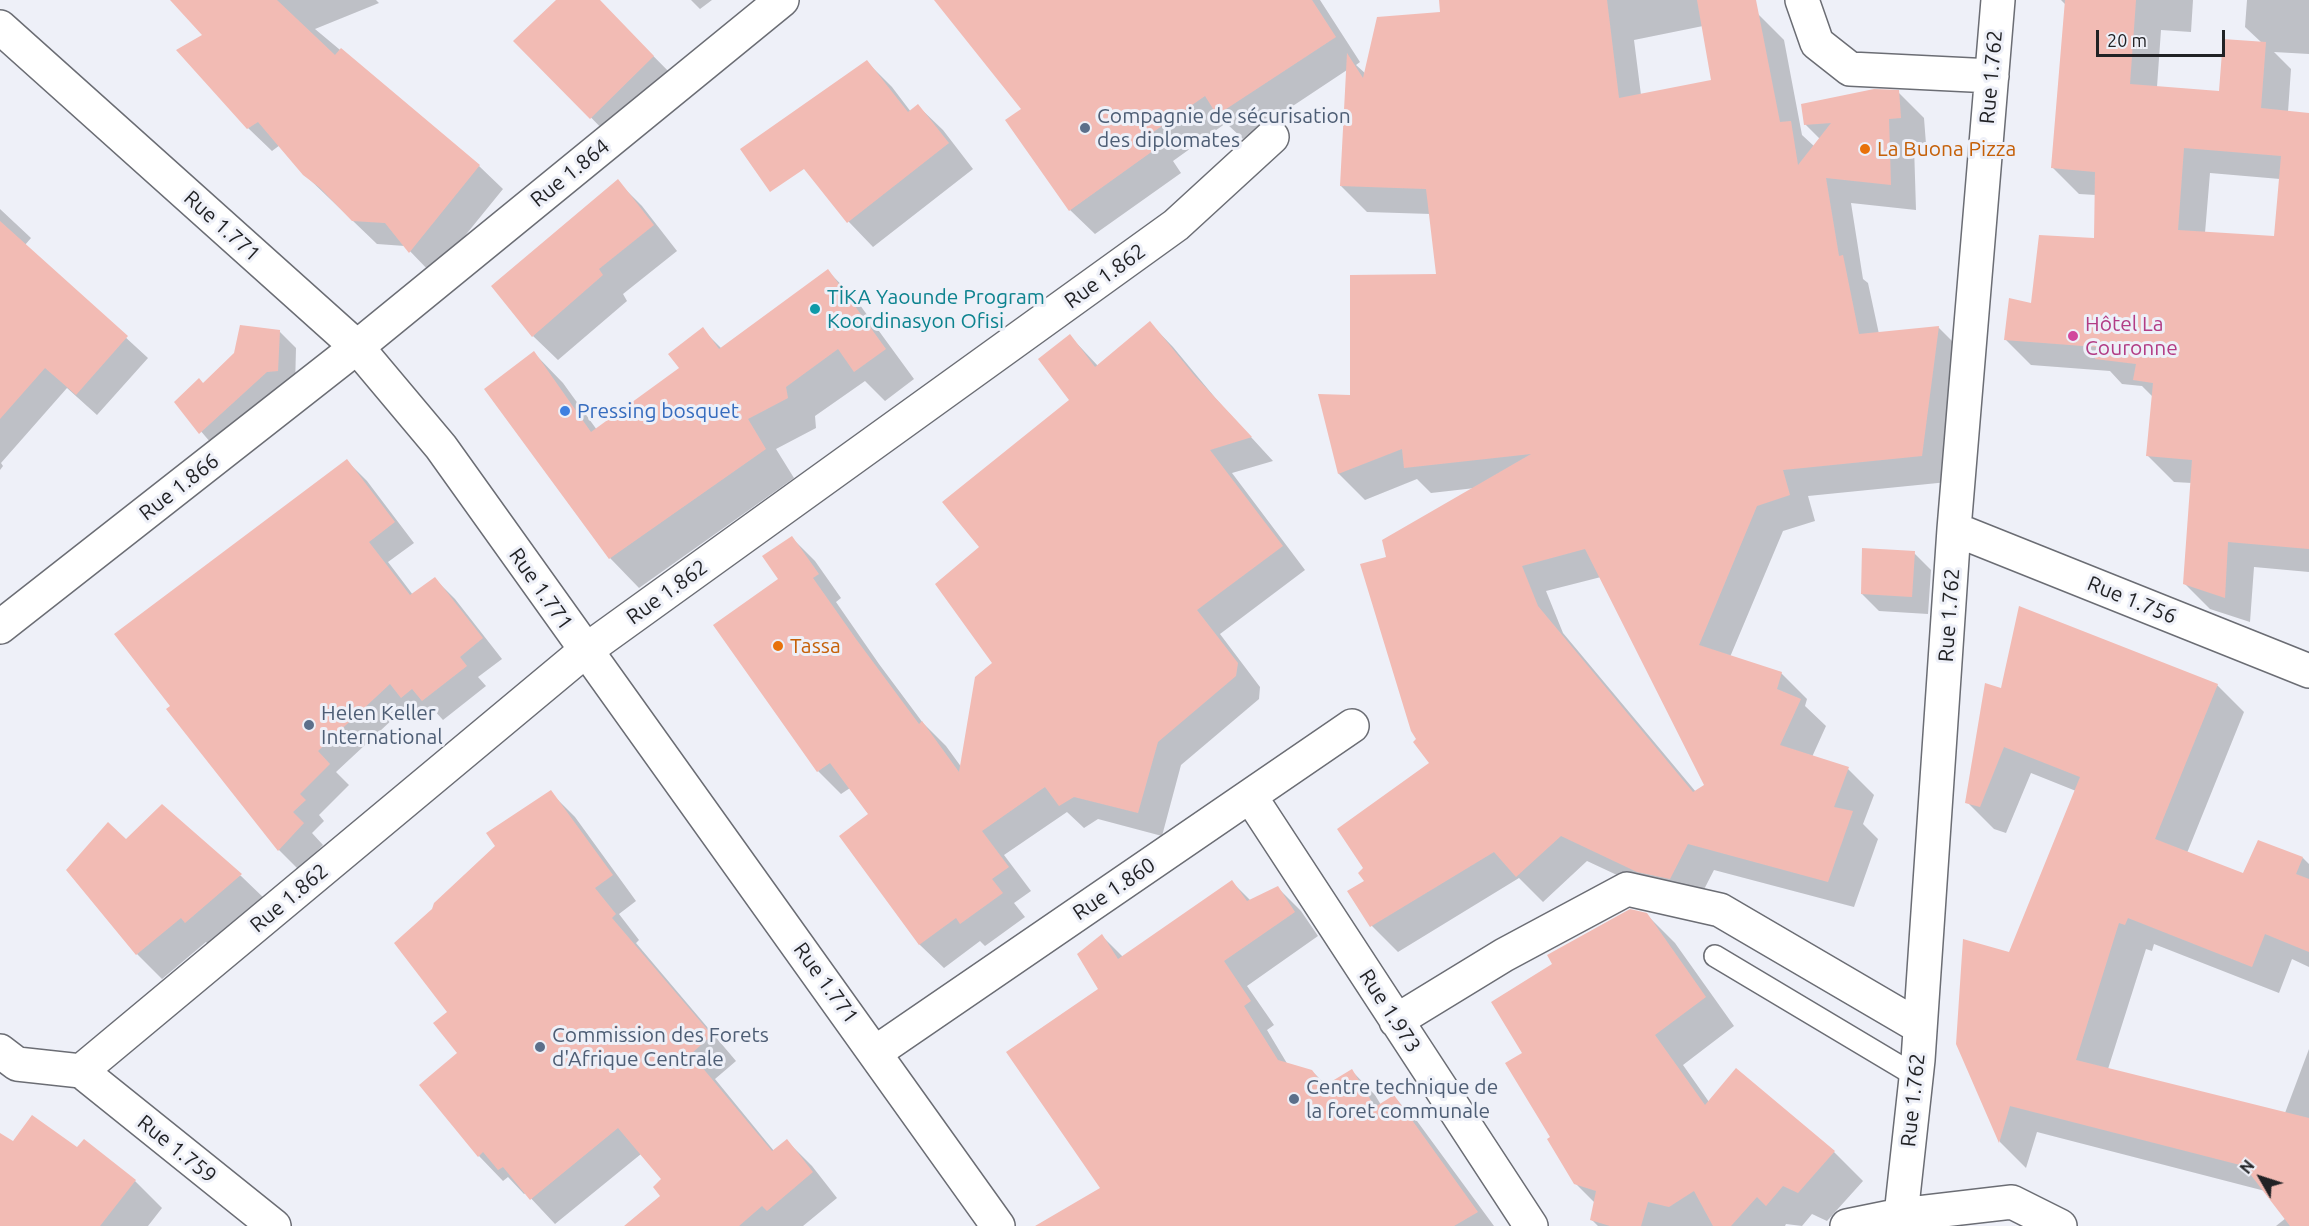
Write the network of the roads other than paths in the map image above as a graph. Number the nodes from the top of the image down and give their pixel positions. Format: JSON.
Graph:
{"nodes":[{"id":1,"x":782,"y":0,"type":"edge"},
{"id":2,"x":1802,"y":0,"type":"edge"},
{"id":3,"x":1998,"y":0,"type":"edge"},
{"id":4,"x":0,"y":27,"type":"edge"},
{"id":5,"x":1992,"y":76,"type":"junction"},
{"id":6,"x":1272,"y":137,"type":"dead end"},
{"id":7,"x":357,"y":347,"type":"junction"},
{"id":8,"x":1954,"y":529,"type":"junction"},
{"id":9,"x":0,"y":627,"type":"edge"},
{"id":10,"x":585,"y":651,"type":"junction"},
{"id":11,"x":2309,"y":671,"type":"edge"},
{"id":12,"x":1352,"y":726,"type":"dead end"},
{"id":13,"x":1250,"y":796,"type":"junction"},
{"id":14,"x":1715,"y":956,"type":"dead end"},
{"id":15,"x":1396,"y":1021,"type":"junction"},
{"id":16,"x":1920,"y":1027,"type":"junction"},
{"id":17,"x":0,"y":1051,"type":"edge"},
{"id":18,"x":876,"y":1052,"type":"junction"},
{"id":19,"x":81,"y":1071,"type":"junction"},
{"id":20,"x":1916,"y":1076,"type":"junction"},
{"id":21,"x":1961,"y":1218,"type":"edge"},
{"id":22,"x":1907,"y":1220,"type":"edge"},
{"id":23,"x":274,"y":1226,"type":"edge"},
{"id":24,"x":998,"y":1226,"type":"edge"},
{"id":25,"x":1531,"y":1226,"type":"edge"},
{"id":26,"x":1847,"y":1226,"type":"edge"},
{"id":27,"x":2060,"y":1226,"type":"edge"}],
"edges":[{"from":1,"to":7,"type":"street","name":"Rue 1.864"},
{"from":2,"to":5,"type":"street"},
{"from":3,"to":5,"type":"street","name":"Rue 1.762"},
{"from":4,"to":7,"type":"street","name":"Rue 1.771"},
{"from":5,"to":8,"type":"street","name":"Rue 1.762"},
{"from":6,"to":10,"type":"street","name":"Rue 1.862"},
{"from":7,"to":9,"type":"street","name":"Rue 1.866"},
{"from":7,"to":10,"type":"street","name":"Rue 1.771"},
{"from":8,"to":11,"type":"street","name":"Rue 1.756"},
{"from":8,"to":16,"type":"street","name":"Rue 1.762"},
{"from":10,"to":18,"type":"street","name":"Rue 1.771"},
{"from":10,"to":19,"type":"street","name":"Rue 1.862"},
{"from":12,"to":13,"type":"street","name":"Rue 1.860"},
{"from":13,"to":15,"type":"street","name":"Rue 1.973"},
{"from":13,"to":18,"type":"street","name":"Rue 1.860"},
{"from":14,"to":20,"type":"lane"},
{"from":15,"to":16,"type":"street"},
{"from":15,"to":25,"type":"street","name":"Rue 1.973"},
{"from":16,"to":20,"type":"street","name":"Rue 1.762"},
{"from":17,"to":19,"type":"street"},
{"from":18,"to":24,"type":"street","name":"Rue 1.771"},
{"from":19,"to":23,"type":"street","name":"Rue 1.759"},
{"from":20,"to":22,"type":"street","name":"Rue 1.762"},
{"from":21,"to":22,"type":"street"},
{"from":21,"to":27,"type":"street"},
{"from":22,"to":26,"type":"street"}]}
